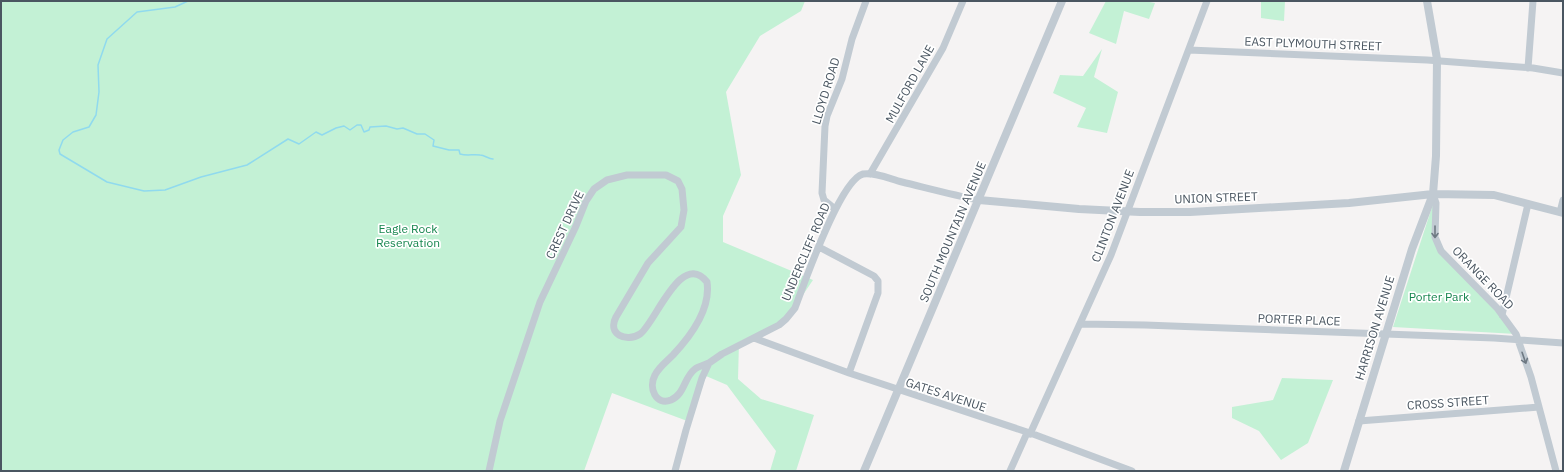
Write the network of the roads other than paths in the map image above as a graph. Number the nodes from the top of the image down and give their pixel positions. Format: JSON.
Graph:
{"nodes":[{"id":1,"x":866,"y":1,"type":"edge"},
{"id":2,"x":963,"y":1,"type":"edge"},
{"id":3,"x":1062,"y":1,"type":"edge"},
{"id":4,"x":1207,"y":1,"type":"edge"},
{"id":5,"x":1427,"y":1,"type":"edge"},
{"id":6,"x":1533,"y":1,"type":"edge"},
{"id":7,"x":1189,"y":50,"type":"junction"},
{"id":8,"x":1437,"y":61,"type":"junction"},
{"id":9,"x":1528,"y":68,"type":"junction"},
{"id":10,"x":1563,"y":73,"type":"edge"},
{"id":11,"x":870,"y":174,"type":"junction"},
{"id":12,"x":1433,"y":194,"type":"junction"},
{"id":13,"x":979,"y":200,"type":"junction"},
{"id":14,"x":1563,"y":200,"type":"edge"},
{"id":15,"x":1528,"y":204,"type":"junction"},
{"id":16,"x":835,"y":209,"type":"junction"},
{"id":17,"x":1127,"y":211,"type":"junction"},
{"id":18,"x":1561,"y":213,"type":"edge"},
{"id":19,"x":819,"y":248,"type":"junction"},
{"id":20,"x":1502,"y":315,"type":"junction"},
{"id":21,"x":1080,"y":324,"type":"junction"},
{"id":22,"x":1386,"y":334,"type":"junction"},
{"id":23,"x":754,"y":338,"type":"junction"},
{"id":24,"x":1518,"y":340,"type":"junction"},
{"id":25,"x":1563,"y":343,"type":"edge"},
{"id":26,"x":709,"y":363,"type":"junction"},
{"id":27,"x":849,"y":373,"type":"junction"},
{"id":28,"x":899,"y":391,"type":"junction"},
{"id":29,"x":1539,"y":407,"type":"junction"},
{"id":30,"x":1358,"y":421,"type":"junction"},
{"id":31,"x":1029,"y":433,"type":"junction"},
{"id":32,"x":489,"y":471,"type":"edge"},
{"id":33,"x":675,"y":471,"type":"edge"},
{"id":34,"x":864,"y":471,"type":"edge"},
{"id":35,"x":1010,"y":471,"type":"edge"},
{"id":36,"x":1132,"y":471,"type":"edge"},
{"id":37,"x":1344,"y":471,"type":"edge"},
{"id":38,"x":1556,"y":471,"type":"edge"}],
"edges":[{"from":1,"to":16,"type":"street","name":"LLOYD ROAD"},
{"from":2,"to":11,"type":"street","name":"MULFORD LANE"},
{"from":3,"to":13,"type":"street","name":"SOUTH MOUNTAIN AVENUE"},
{"from":4,"to":7,"type":"street","name":"CLINTON AVENUE"},
{"from":5,"to":8,"type":"street","name":"ORANGE ROAD"},
{"from":6,"to":9,"type":"street"},
{"from":7,"to":8,"type":"street","name":"EAST PLYMOUTH STREET"},
{"from":7,"to":17,"type":"street","name":"CLINTON AVENUE"},
{"from":8,"to":9,"type":"street","name":"EAST PLYMOUTH STREET"},
{"from":8,"to":12,"type":"street","name":"ORANGE ROAD"},
{"from":9,"to":10,"type":"street","name":"EAST PLYMOUTH STREET"},
{"from":11,"to":13,"type":"street","name":"UNION STREET"},
{"from":11,"to":16,"type":"street","name":"UNDERCLIFF ROAD"},
{"from":12,"to":15,"type":"street","name":"UNION STREET"},
{"from":12,"to":17,"type":"street","name":"UNION STREET"},
{"from":12,"to":20,"type":"street","name":"ORANGE ROAD","one_way":true},
{"from":12,"to":22,"type":"street","name":"HARRISON AVENUE"},
{"from":13,"to":17,"type":"street","name":"UNION STREET"},
{"from":13,"to":28,"type":"street","name":"SOUTH MOUNTAIN AVENUE"},
{"from":14,"to":18,"type":"street"},
{"from":15,"to":18,"type":"street","name":"UNION STREET"},
{"from":15,"to":20,"type":"street"},
{"from":16,"to":19,"type":"street","name":"UNDERCLIFF ROAD"},
{"from":17,"to":21,"type":"street","name":"CLINTON AVENUE"},
{"from":19,"to":23,"type":"street","name":"UNDERCLIFF ROAD"},
{"from":19,"to":27,"type":"street"},
{"from":20,"to":24,"type":"street","name":"ORANGE ROAD"},
{"from":21,"to":22,"type":"street","name":"PORTER PLACE"},
{"from":21,"to":31,"type":"street","name":"CLINTON AVENUE"},
{"from":22,"to":24,"type":"street","name":"PORTER PLACE"},
{"from":22,"to":30,"type":"street","name":"HARRISON AVENUE"},
{"from":23,"to":26,"type":"street","name":"UNDERCLIFF ROAD"},
{"from":23,"to":27,"type":"street","name":"GATES AVENUE"},
{"from":24,"to":25,"type":"street","name":"PORTER PLACE"},
{"from":24,"to":29,"type":"street","name":"ORANGE ROAD","one_way":true},
{"from":26,"to":32,"type":"street","name":"CREST DRIVE"},
{"from":26,"to":33,"type":"street"},
{"from":27,"to":28,"type":"street","name":"GATES AVENUE"},
{"from":28,"to":31,"type":"street","name":"GATES AVENUE"},
{"from":28,"to":34,"type":"street","name":"SOUTH MOUNTAIN AVENUE"},
{"from":29,"to":30,"type":"street","name":"CROSS STREET"},
{"from":29,"to":38,"type":"street","name":"ORANGE ROAD"},
{"from":30,"to":37,"type":"street","name":"HARRISON AVENUE"},
{"from":31,"to":35,"type":"street","name":"CLINTON AVENUE"},
{"from":31,"to":36,"type":"street","name":"GATES AVENUE"}]}
